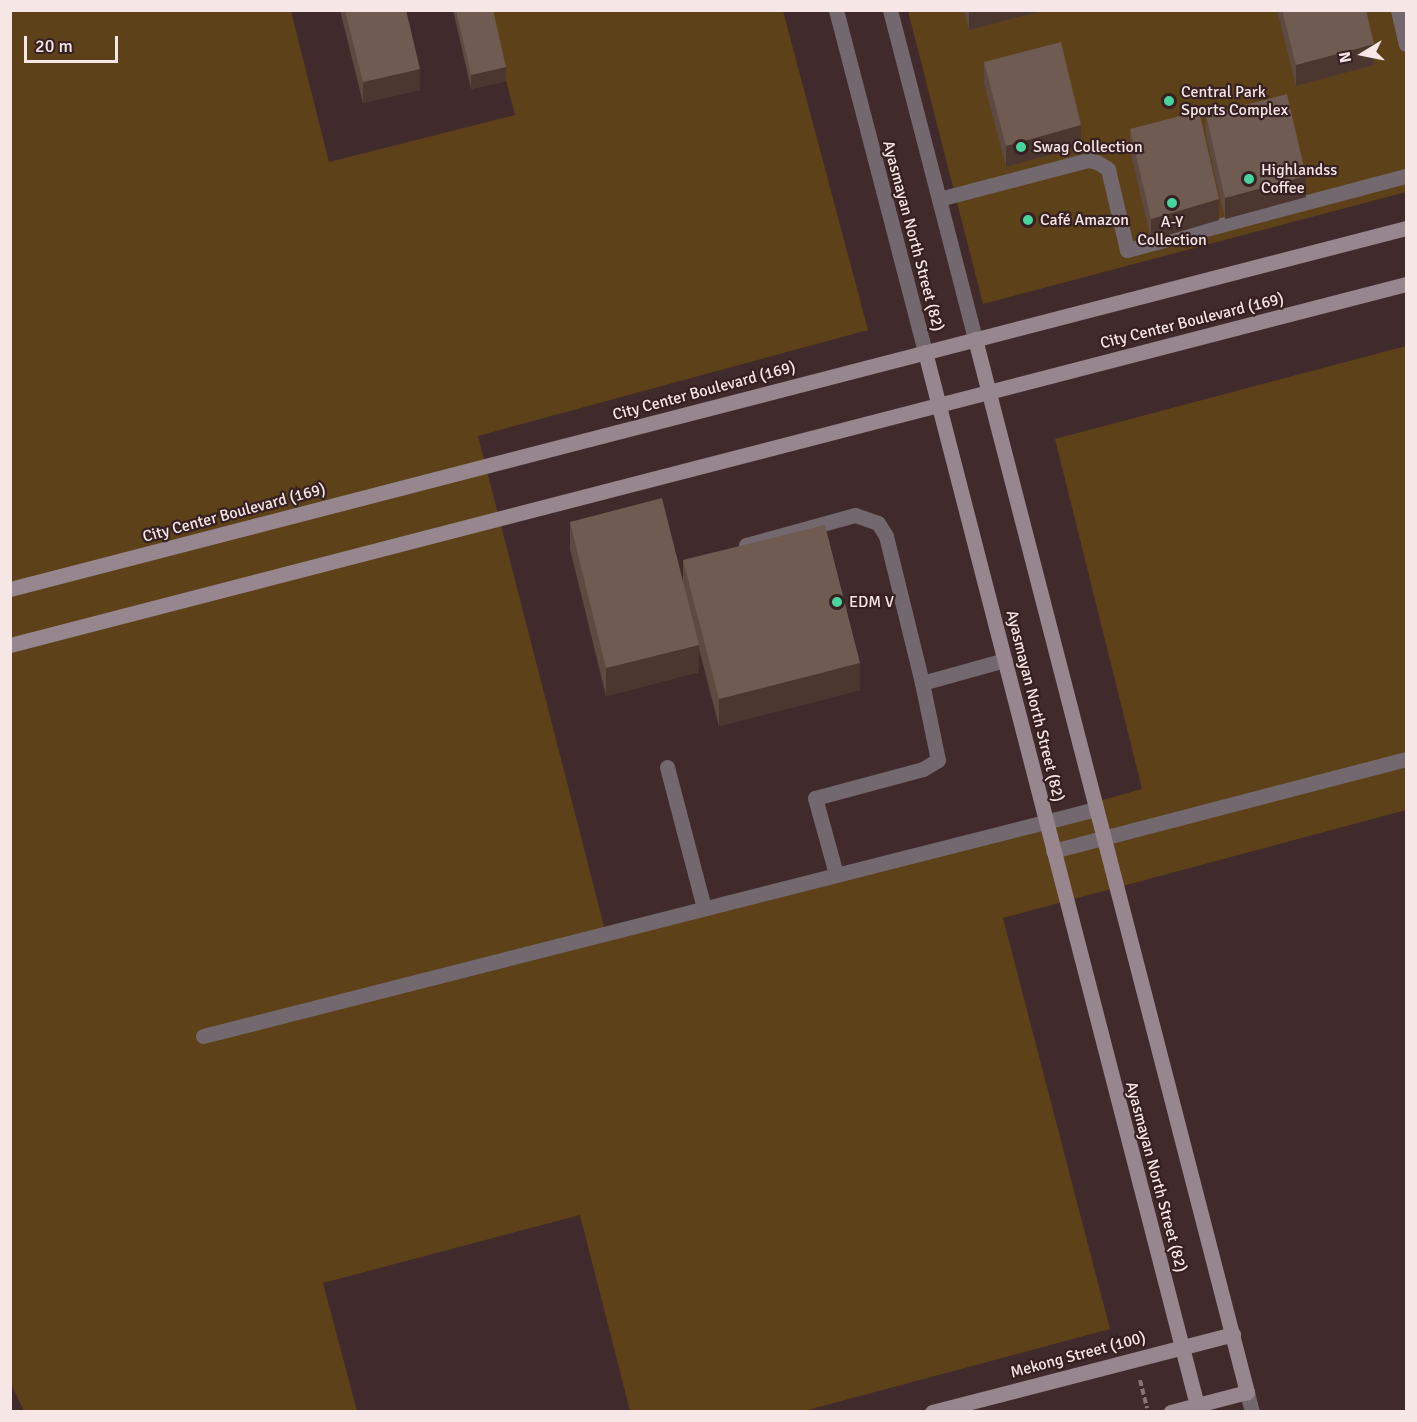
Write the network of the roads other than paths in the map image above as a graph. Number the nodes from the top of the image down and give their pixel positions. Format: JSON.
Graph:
{"nodes":[{"id":1,"x":836,"y":10,"type":"edge"},
{"id":2,"x":890,"y":10,"type":"edge"},
{"id":3,"x":1398,"y":10,"type":"edge"},
{"id":4,"x":1407,"y":44,"type":"edge"},
{"id":5,"x":1407,"y":176,"type":"edge"},
{"id":6,"x":939,"y":200,"type":"junction"},
{"id":7,"x":1407,"y":228,"type":"edge"},
{"id":8,"x":1407,"y":284,"type":"edge"},
{"id":9,"x":975,"y":339,"type":"junction"},
{"id":10,"x":925,"y":352,"type":"junction"},
{"id":11,"x":989,"y":392,"type":"junction"},
{"id":12,"x":939,"y":405,"type":"junction"},
{"id":13,"x":734,"y":548,"type":"edge"},
{"id":14,"x":10,"y":589,"type":"edge"},
{"id":15,"x":10,"y":645,"type":"edge"},
{"id":16,"x":1005,"y":660,"type":"junction"},
{"id":17,"x":922,"y":683,"type":"junction"},
{"id":18,"x":1407,"y":759,"type":"edge"},
{"id":19,"x":667,"y":767,"type":"dead end"},
{"id":20,"x":1096,"y":808,"type":"junction"},
{"id":21,"x":1046,"y":820,"type":"junction"},
{"id":22,"x":1103,"y":838,"type":"junction"},
{"id":23,"x":1053,"y":851,"type":"junction"},
{"id":24,"x":836,"y":874,"type":"junction"},
{"id":25,"x":704,"y":908,"type":"junction"},
{"id":26,"x":203,"y":1036,"type":"dead end"},
{"id":27,"x":1233,"y":1334,"type":"junction"},
{"id":28,"x":1182,"y":1347,"type":"junction"},
{"id":29,"x":1247,"y":1392,"type":"junction"},
{"id":30,"x":1198,"y":1408,"type":"edge"},
{"id":31,"x":932,"y":1412,"type":"edge"},
{"id":32,"x":1171,"y":1412,"type":"edge"},
{"id":33,"x":1252,"y":1412,"type":"edge"}],
"edges":[{"from":1,"to":10,"type":"street","name":"Ayasmayan North Street (82)"},
{"from":2,"to":6,"type":"street","name":"Ayasmayan North Street (82)"},
{"from":3,"to":4,"type":"street"},
{"from":5,"to":6,"type":"street"},
{"from":6,"to":9,"type":"street","name":"Ayasmayan North Street (82)"},
{"from":7,"to":9,"type":"main road","name":"City Center Boulevard (169)"},
{"from":8,"to":11,"type":"main road","name":"City Center Boulevard (169)"},
{"from":9,"to":10,"type":"main road","name":"City Center Boulevard (169)"},
{"from":9,"to":11,"type":"main road","name":"Ayasmayan North Street (82)"},
{"from":10,"to":12,"type":"main road","name":"Ayasmayan North Street (82)"},
{"from":10,"to":14,"type":"main road","name":"City Center Boulevard (169)"},
{"from":11,"to":12,"type":"main road","name":"City Center Boulevard (169)"},
{"from":11,"to":20,"type":"main road","name":"Ayasmayan North Street (82)"},
{"from":12,"to":15,"type":"main road","name":"City Center Boulevard (169)"},
{"from":12,"to":16,"type":"main road","name":"Ayasmayan North Street (82)"},
{"from":13,"to":17,"type":"street"},
{"from":16,"to":17,"type":"street"},
{"from":16,"to":21,"type":"main road","name":"Ayasmayan North Street (82)"},
{"from":17,"to":24,"type":"street"},
{"from":18,"to":22,"type":"street"},
{"from":19,"to":25,"type":"street"},
{"from":20,"to":21,"type":"street"},
{"from":20,"to":22,"type":"main road","name":"Ayasmayan North Street (82)"},
{"from":21,"to":23,"type":"main road","name":"Ayasmayan North Street (82)"},
{"from":21,"to":24,"type":"street"},
{"from":22,"to":23,"type":"street"},
{"from":22,"to":27,"type":"main road","name":"Ayasmayan North Street (82)"},
{"from":23,"to":28,"type":"main road","name":"Ayasmayan North Street (82)"},
{"from":24,"to":25,"type":"street"},
{"from":25,"to":26,"type":"street"},
{"from":27,"to":28,"type":"main road","name":"Mekong Street (100)"},
{"from":27,"to":29,"type":"main road","name":"Ayasmayan North Street (82)"},
{"from":28,"to":30,"type":"main road","name":"Ayasmayan North Street (82)"},
{"from":28,"to":31,"type":"main road","name":"Mekong Street (100)"},
{"from":29,"to":30,"type":"main road"},
{"from":29,"to":33,"type":"street","name":"Ayasmayan North Street (82)"},
{"from":30,"to":32,"type":"main road"}]}
